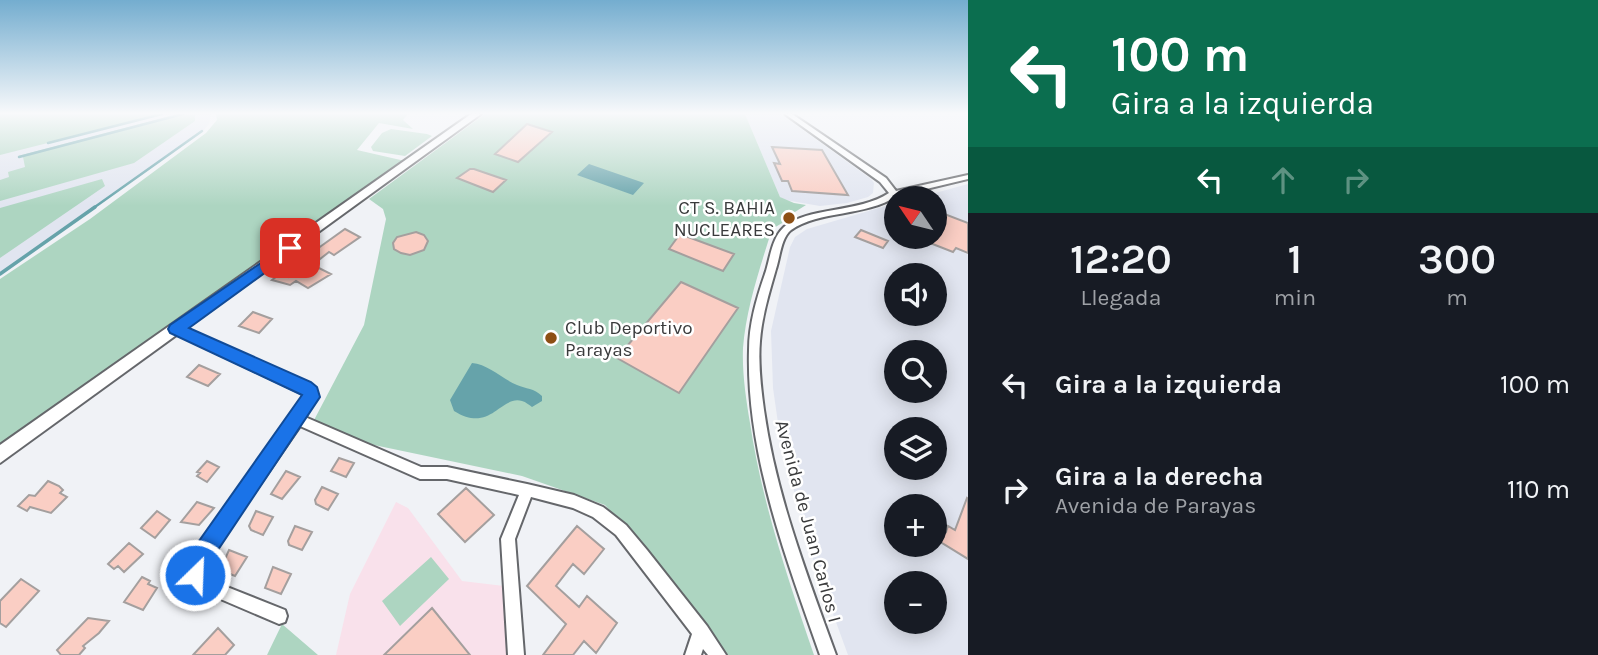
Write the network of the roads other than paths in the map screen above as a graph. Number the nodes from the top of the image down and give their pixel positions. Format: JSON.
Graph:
{"nodes":[{"id":1,"x":434,"y":145,"type":"edge"},
{"id":2,"x":832,"y":145,"type":"edge"},
{"id":3,"x":968,"y":177,"type":"edge"},
{"id":4,"x":888,"y":186,"type":"edge"},
{"id":5,"x":929,"y":186,"type":"edge"},
{"id":6,"x":884,"y":199,"type":"edge"},
{"id":7,"x":176,"y":329,"type":"junction"},
{"id":8,"x":297,"y":419,"type":"junction"},
{"id":9,"x":0,"y":456,"type":"edge"},
{"id":10,"x":527,"y":490,"type":"junction"},
{"id":11,"x":279,"y":616,"type":"dead end"},
{"id":12,"x":701,"y":632,"type":"junction"},
{"id":13,"x":516,"y":655,"type":"edge"},
{"id":14,"x":692,"y":655,"type":"edge"},
{"id":15,"x":718,"y":655,"type":"edge"},
{"id":16,"x":828,"y":655,"type":"edge"}],
"edges":[{"from":1,"to":7,"type":"street"},
{"from":2,"to":4,"type":"street"},
{"from":3,"to":5,"type":"street"},
{"from":6,"to":16,"type":"street","name":"Avenida de Juan Carlos I"},
{"from":7,"to":8,"type":"street"},
{"from":7,"to":9,"type":"street"},
{"from":8,"to":10,"type":"street"},
{"from":8,"to":11,"type":"street"},
{"from":10,"to":12,"type":"street"},
{"from":10,"to":13,"type":"street"},
{"from":12,"to":14,"type":"street"},
{"from":12,"to":15,"type":"street"}]}
